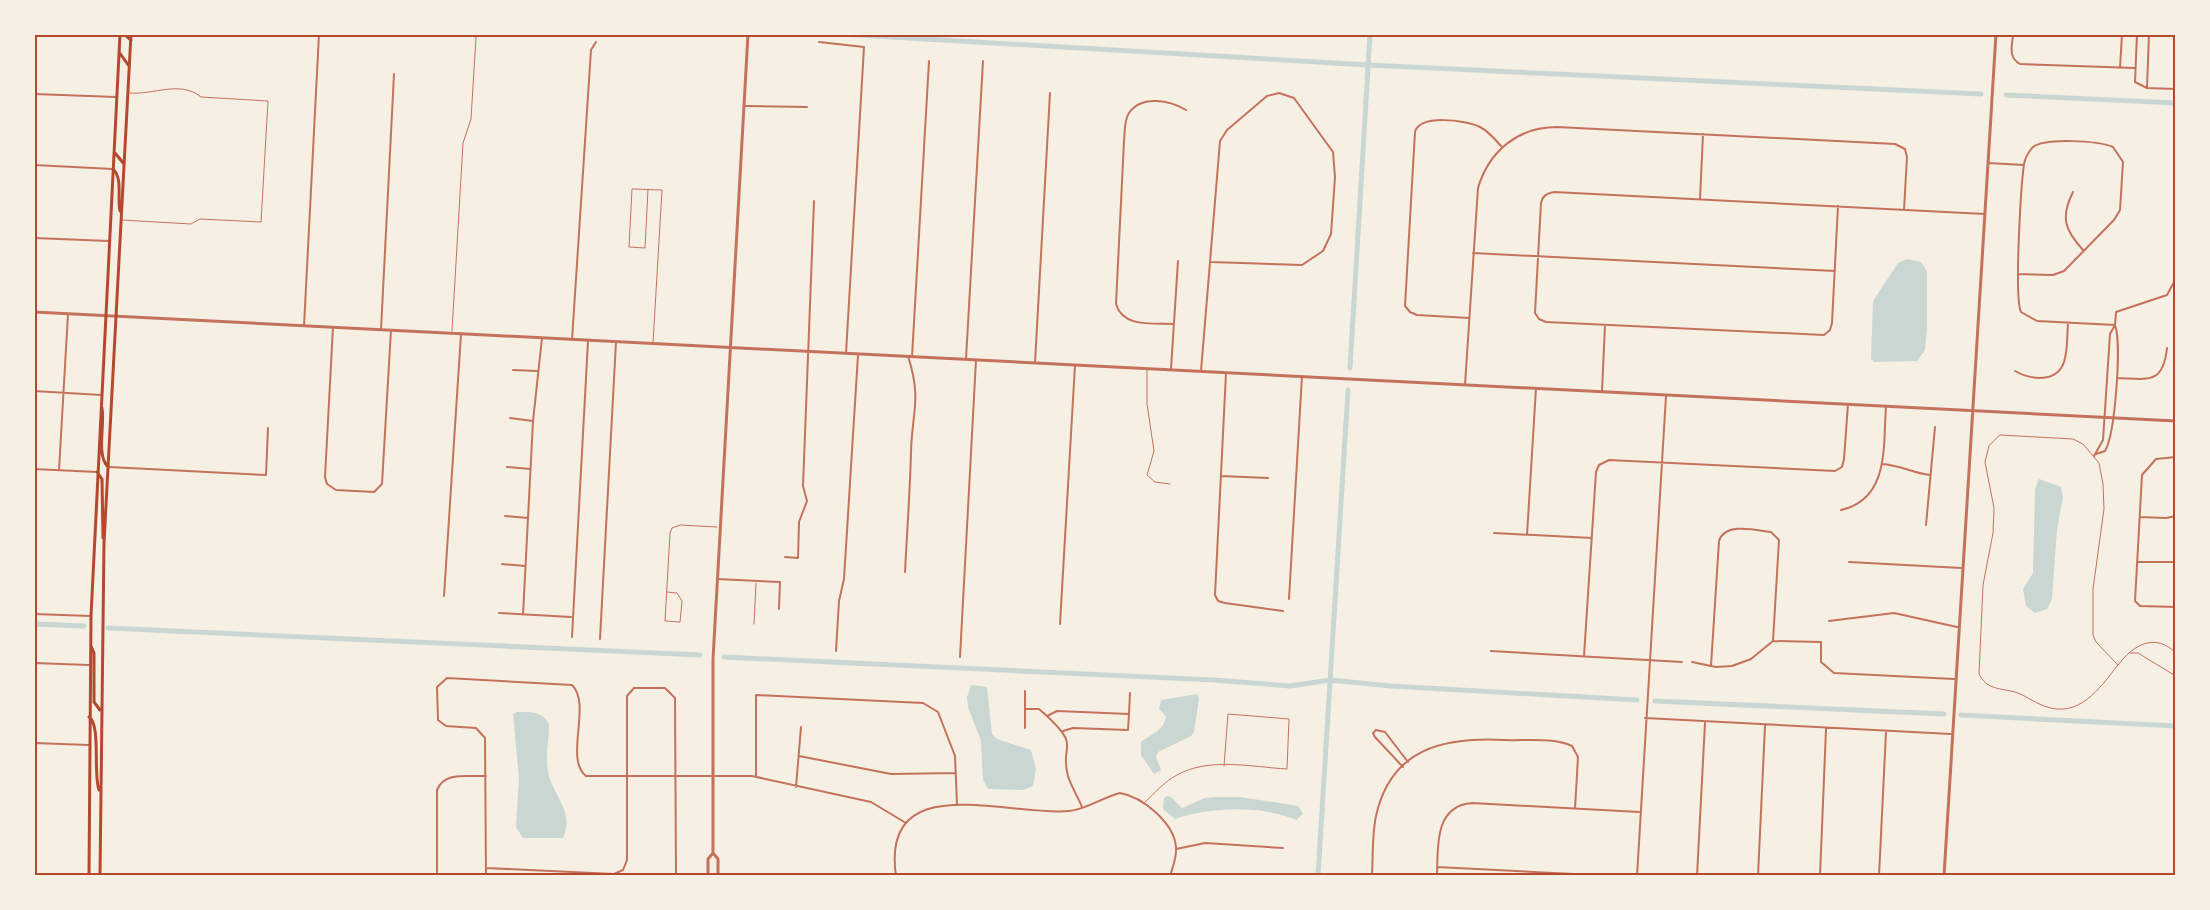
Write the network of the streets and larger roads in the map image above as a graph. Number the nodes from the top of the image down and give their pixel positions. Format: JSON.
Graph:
{"nodes":[{"id":1,"x":122,"y":34,"type":"edge"},
{"id":2,"x":131,"y":34,"type":"edge"},
{"id":3,"x":319,"y":34,"type":"edge"},
{"id":4,"x":748,"y":34,"type":"edge"},
{"id":5,"x":1996,"y":34,"type":"edge"},
{"id":6,"x":2013,"y":34,"type":"edge"},
{"id":7,"x":2122,"y":34,"type":"edge"},
{"id":8,"x":2137,"y":34,"type":"edge"},
{"id":9,"x":2149,"y":34,"type":"edge"},
{"id":10,"x":131,"y":40,"type":"junction"},
{"id":11,"x":596,"y":42,"type":"dead end"},
{"id":12,"x":819,"y":42,"type":"dead end"},
{"id":13,"x":119,"y":52,"type":"junction"},
{"id":14,"x":929,"y":61,"type":"dead end"},
{"id":15,"x":984,"y":61,"type":"dead end"},
{"id":16,"x":129,"y":68,"type":"junction"},
{"id":17,"x":2120,"y":68,"type":"junction"},
{"id":18,"x":2135,"y":68,"type":"junction"},
{"id":19,"x":394,"y":74,"type":"dead end"},
{"id":20,"x":2147,"y":88,"type":"junction"},
{"id":21,"x":2175,"y":89,"type":"edge"},
{"id":22,"x":1050,"y":93,"type":"dead end"},
{"id":23,"x":34,"y":94,"type":"edge"},
{"id":24,"x":117,"y":97,"type":"junction"},
{"id":25,"x":744,"y":106,"type":"junction"},
{"id":26,"x":807,"y":107,"type":"dead end"},
{"id":27,"x":1186,"y":110,"type":"dead end"},
{"id":28,"x":1703,"y":134,"type":"junction"},
{"id":29,"x":1502,"y":147,"type":"junction"},
{"id":30,"x":114,"y":149,"type":"junction"},
{"id":31,"x":1988,"y":163,"type":"junction"},
{"id":32,"x":34,"y":165,"type":"edge"},
{"id":33,"x":124,"y":165,"type":"junction"},
{"id":34,"x":2024,"y":165,"type":"junction"},
{"id":35,"x":113,"y":169,"type":"junction"},
{"id":36,"x":2073,"y":192,"type":"dead end"},
{"id":37,"x":1700,"y":199,"type":"junction"},
{"id":38,"x":814,"y":201,"type":"dead end"},
{"id":39,"x":1838,"y":206,"type":"junction"},
{"id":40,"x":1904,"y":210,"type":"junction"},
{"id":41,"x":1985,"y":214,"type":"junction"},
{"id":42,"x":121,"y":218,"type":"junction"},
{"id":43,"x":34,"y":238,"type":"edge"},
{"id":44,"x":109,"y":241,"type":"junction"},
{"id":45,"x":2084,"y":251,"type":"junction"},
{"id":46,"x":1473,"y":253,"type":"junction"},
{"id":47,"x":1537,"y":256,"type":"junction"},
{"id":48,"x":2175,"y":256,"type":"edge"},
{"id":49,"x":1178,"y":261,"type":"dead end"},
{"id":50,"x":1211,"y":262,"type":"junction"},
{"id":51,"x":2175,"y":267,"type":"edge"},
{"id":52,"x":1835,"y":271,"type":"junction"},
{"id":53,"x":2018,"y":274,"type":"junction"},
{"id":54,"x":34,"y":312,"type":"edge"},
{"id":55,"x":68,"y":314,"type":"junction"},
{"id":56,"x":105,"y":316,"type":"junction"},
{"id":57,"x":116,"y":316,"type":"junction"},
{"id":58,"x":1469,"y":318,"type":"junction"},
{"id":59,"x":2068,"y":323,"type":"junction"},
{"id":60,"x":1173,"y":324,"type":"junction"},
{"id":61,"x":1605,"y":324,"type":"junction"},
{"id":62,"x":2115,"y":325,"type":"junction"},
{"id":63,"x":304,"y":326,"type":"junction"},
{"id":64,"x":333,"y":327,"type":"junction"},
{"id":65,"x":381,"y":330,"type":"junction"},
{"id":66,"x":391,"y":330,"type":"junction"},
{"id":67,"x":460,"y":333,"type":"junction"},
{"id":68,"x":542,"y":338,"type":"junction"},
{"id":69,"x":572,"y":340,"type":"junction"},
{"id":70,"x":588,"y":341,"type":"junction"},
{"id":71,"x":616,"y":342,"type":"junction"},
{"id":72,"x":730,"y":348,"type":"junction"},
{"id":73,"x":2167,"y":348,"type":"dead end"},
{"id":74,"x":809,"y":351,"type":"junction"},
{"id":75,"x":846,"y":353,"type":"junction"},
{"id":76,"x":858,"y":354,"type":"junction"},
{"id":77,"x":910,"y":356,"type":"junction"},
{"id":78,"x":966,"y":359,"type":"junction"},
{"id":79,"x":976,"y":360,"type":"junction"},
{"id":80,"x":1035,"y":363,"type":"junction"},
{"id":81,"x":1075,"y":365,"type":"junction"},
{"id":82,"x":513,"y":370,"type":"dead end"},
{"id":83,"x":1171,"y":370,"type":"junction"},
{"id":84,"x":537,"y":371,"type":"junction"},
{"id":85,"x":1201,"y":371,"type":"junction"},
{"id":86,"x":2015,"y":371,"type":"dead end"},
{"id":87,"x":1226,"y":373,"type":"junction"},
{"id":88,"x":1302,"y":376,"type":"junction"},
{"id":89,"x":2117,"y":378,"type":"junction"},
{"id":90,"x":1464,"y":385,"type":"junction"},
{"id":91,"x":1536,"y":388,"type":"junction"},
{"id":92,"x":34,"y":391,"type":"edge"},
{"id":93,"x":1602,"y":391,"type":"junction"},
{"id":94,"x":63,"y":392,"type":"junction"},
{"id":95,"x":101,"y":395,"type":"junction"},
{"id":96,"x":1666,"y":395,"type":"junction"},
{"id":97,"x":100,"y":403,"type":"junction"},
{"id":98,"x":1848,"y":404,"type":"junction"},
{"id":99,"x":1886,"y":406,"type":"junction"},
{"id":100,"x":1972,"y":411,"type":"junction"},
{"id":101,"x":510,"y":418,"type":"dead end"},
{"id":102,"x":2104,"y":418,"type":"junction"},
{"id":103,"x":2112,"y":418,"type":"junction"},
{"id":104,"x":533,"y":421,"type":"junction"},
{"id":105,"x":2175,"y":421,"type":"edge"},
{"id":106,"x":1935,"y":427,"type":"dead end"},
{"id":107,"x":268,"y":428,"type":"dead end"},
{"id":108,"x":2175,"y":435,"type":"edge"},
{"id":109,"x":2175,"y":457,"type":"edge"},
{"id":110,"x":1662,"y":463,"type":"junction"},
{"id":111,"x":1882,"y":464,"type":"junction"},
{"id":112,"x":108,"y":467,"type":"junction"},
{"id":113,"x":507,"y":467,"type":"dead end"},
{"id":114,"x":34,"y":469,"type":"edge"},
{"id":115,"x":530,"y":469,"type":"junction"},
{"id":116,"x":59,"y":470,"type":"junction"},
{"id":117,"x":97,"y":472,"type":"junction"},
{"id":118,"x":1930,"y":475,"type":"junction"},
{"id":119,"x":1221,"y":477,"type":"junction"},
{"id":120,"x":1268,"y":478,"type":"dead end"},
{"id":121,"x":1841,"y":510,"type":"dead end"},
{"id":122,"x":505,"y":516,"type":"dead end"},
{"id":123,"x":2175,"y":516,"type":"edge"},
{"id":124,"x":2140,"y":517,"type":"junction"},
{"id":125,"x":528,"y":518,"type":"junction"},
{"id":126,"x":1926,"y":525,"type":"dead end"},
{"id":127,"x":1494,"y":533,"type":"dead end"},
{"id":128,"x":1527,"y":535,"type":"junction"},
{"id":129,"x":1592,"y":538,"type":"junction"},
{"id":130,"x":104,"y":543,"type":"junction"},
{"id":131,"x":785,"y":557,"type":"dead end"},
{"id":132,"x":1849,"y":562,"type":"dead end"},
{"id":133,"x":2137,"y":562,"type":"junction"},
{"id":134,"x":2175,"y":562,"type":"edge"},
{"id":135,"x":502,"y":564,"type":"dead end"},
{"id":136,"x":525,"y":566,"type":"junction"},
{"id":137,"x":1961,"y":568,"type":"junction"},
{"id":138,"x":905,"y":572,"type":"dead end"},
{"id":139,"x":717,"y":579,"type":"junction"},
{"id":140,"x":444,"y":596,"type":"dead end"},
{"id":141,"x":1288,"y":599,"type":"dead end"},
{"id":142,"x":2175,"y":607,"type":"edge"},
{"id":143,"x":779,"y":609,"type":"dead end"},
{"id":144,"x":1283,"y":611,"type":"dead end"},
{"id":145,"x":499,"y":613,"type":"dead end"},
{"id":146,"x":34,"y":614,"type":"edge"},
{"id":147,"x":523,"y":615,"type":"junction"},
{"id":148,"x":91,"y":616,"type":"junction"},
{"id":149,"x":573,"y":618,"type":"junction"},
{"id":150,"x":1829,"y":621,"type":"dead end"},
{"id":151,"x":1060,"y":624,"type":"dead end"},
{"id":152,"x":1958,"y":627,"type":"junction"},
{"id":153,"x":572,"y":637,"type":"dead end"},
{"id":154,"x":600,"y":639,"type":"dead end"},
{"id":155,"x":1773,"y":641,"type":"junction"},
{"id":156,"x":90,"y":644,"type":"junction"},
{"id":157,"x":836,"y":651,"type":"dead end"},
{"id":158,"x":1491,"y":651,"type":"dead end"},
{"id":159,"x":1584,"y":656,"type":"junction"},
{"id":160,"x":960,"y":657,"type":"dead end"},
{"id":161,"x":1649,"y":660,"type":"junction"},
{"id":162,"x":1682,"y":662,"type":"dead end"},
{"id":163,"x":1692,"y":662,"type":"dead end"},
{"id":164,"x":34,"y":663,"type":"edge"},
{"id":165,"x":89,"y":665,"type":"junction"},
{"id":166,"x":1711,"y":666,"type":"junction"},
{"id":167,"x":1954,"y":679,"type":"junction"},
{"id":168,"x":1025,"y":691,"type":"dead end"},
{"id":169,"x":1130,"y":693,"type":"dead end"},
{"id":170,"x":1025,"y":709,"type":"junction"},
{"id":171,"x":100,"y":710,"type":"junction"},
{"id":172,"x":1129,"y":714,"type":"junction"},
{"id":173,"x":1047,"y":716,"type":"junction"},
{"id":174,"x":89,"y":717,"type":"junction"},
{"id":175,"x":1645,"y":718,"type":"junction"},
{"id":176,"x":1705,"y":722,"type":"junction"},
{"id":177,"x":1765,"y":725,"type":"junction"},
{"id":178,"x":801,"y":727,"type":"dead end"},
{"id":179,"x":1025,"y":728,"type":"dead end"},
{"id":180,"x":1826,"y":728,"type":"junction"},
{"id":181,"x":1063,"y":731,"type":"junction"},
{"id":182,"x":1887,"y":731,"type":"junction"},
{"id":183,"x":1951,"y":734,"type":"junction"},
{"id":184,"x":34,"y":742,"type":"edge"},
{"id":185,"x":88,"y":745,"type":"junction"},
{"id":186,"x":799,"y":756,"type":"junction"},
{"id":187,"x":1408,"y":762,"type":"junction"},
{"id":188,"x":1403,"y":767,"type":"junction"},
{"id":189,"x":956,"y":773,"type":"junction"},
{"id":190,"x":676,"y":776,"type":"junction"},
{"id":191,"x":712,"y":776,"type":"junction"},
{"id":192,"x":486,"y":777,"type":"junction"},
{"id":193,"x":627,"y":777,"type":"junction"},
{"id":194,"x":756,"y":777,"type":"junction"},
{"id":195,"x":796,"y":787,"type":"junction"},
{"id":196,"x":100,"y":792,"type":"junction"},
{"id":197,"x":957,"y":805,"type":"junction"},
{"id":198,"x":1082,"y":807,"type":"junction"},
{"id":199,"x":1575,"y":809,"type":"junction"},
{"id":200,"x":1640,"y":812,"type":"junction"},
{"id":201,"x":906,"y":823,"type":"junction"},
{"id":202,"x":1283,"y":848,"type":"dead end"},
{"id":203,"x":1176,"y":849,"type":"junction"},
{"id":204,"x":713,"y":853,"type":"junction"},
{"id":205,"x":1437,"y":867,"type":"junction"},
{"id":206,"x":486,"y":868,"type":"junction"},
{"id":207,"x":527,"y":870,"type":"junction"},
{"id":208,"x":565,"y":874,"type":"edge"},
{"id":209,"x":89,"y":876,"type":"edge"},
{"id":210,"x":100,"y":876,"type":"edge"},
{"id":211,"x":437,"y":876,"type":"edge"},
{"id":212,"x":486,"y":876,"type":"edge"},
{"id":213,"x":527,"y":876,"type":"edge"},
{"id":214,"x":676,"y":876,"type":"edge"},
{"id":215,"x":708,"y":876,"type":"edge"},
{"id":216,"x":718,"y":876,"type":"edge"},
{"id":217,"x":896,"y":876,"type":"edge"},
{"id":218,"x":1170,"y":876,"type":"edge"},
{"id":219,"x":1372,"y":876,"type":"edge"},
{"id":220,"x":1437,"y":876,"type":"edge"},
{"id":221,"x":1612,"y":876,"type":"edge"},
{"id":222,"x":1636,"y":876,"type":"edge"},
{"id":223,"x":1697,"y":876,"type":"edge"},
{"id":224,"x":1758,"y":876,"type":"edge"},
{"id":225,"x":1820,"y":876,"type":"edge"},
{"id":226,"x":1879,"y":876,"type":"edge"},
{"id":227,"x":1944,"y":876,"type":"edge"}],
"edges":[{"from":1,"to":10,"type":"main road"},
{"from":1,"to":13,"type":"main road"},
{"from":2,"to":10,"type":"main road"},
{"from":3,"to":63,"type":"street"},
{"from":4,"to":25,"type":"street"},
{"from":5,"to":31,"type":"street"},
{"from":6,"to":17,"type":"street"},
{"from":7,"to":17,"type":"street"},
{"from":8,"to":18,"type":"street"},
{"from":9,"to":20,"type":"street"},
{"from":10,"to":16,"type":"main road"},
{"from":11,"to":69,"type":"street"},
{"from":12,"to":75,"type":"street"},
{"from":13,"to":16,"type":"main road"},
{"from":13,"to":24,"type":"main road"},
{"from":14,"to":77,"type":"street"},
{"from":15,"to":78,"type":"street"},
{"from":16,"to":33,"type":"main road"},
{"from":17,"to":18,"type":"street"},
{"from":18,"to":20,"type":"street"},
{"from":19,"to":65,"type":"street"},
{"from":20,"to":21,"type":"street"},
{"from":22,"to":80,"type":"street"},
{"from":23,"to":24,"type":"street"},
{"from":24,"to":30,"type":"main road"},
{"from":25,"to":26,"type":"street"},
{"from":25,"to":72,"type":"street"},
{"from":27,"to":60,"type":"street"},
{"from":28,"to":29,"type":"street"},
{"from":28,"to":37,"type":"street"},
{"from":28,"to":40,"type":"street"},
{"from":29,"to":46,"type":"street"},
{"from":29,"to":58,"type":"street"},
{"from":30,"to":33,"type":"main road"},
{"from":30,"to":35,"type":"main road"},
{"from":31,"to":34,"type":"street"},
{"from":31,"to":41,"type":"street"},
{"from":32,"to":35,"type":"street"},
{"from":33,"to":42,"type":"main road"},
{"from":34,"to":45,"type":"street"},
{"from":34,"to":53,"type":"street"},
{"from":35,"to":42,"type":"main road"},
{"from":35,"to":44,"type":"main road"},
{"from":36,"to":45,"type":"street"},
{"from":37,"to":39,"type":"street"},
{"from":37,"to":47,"type":"street"},
{"from":38,"to":74,"type":"street"},
{"from":39,"to":40,"type":"street"},
{"from":39,"to":52,"type":"street"},
{"from":40,"to":41,"type":"street"},
{"from":41,"to":100,"type":"street"},
{"from":42,"to":57,"type":"main road"},
{"from":43,"to":44,"type":"street"},
{"from":44,"to":56,"type":"main road"},
{"from":45,"to":53,"type":"street"},
{"from":46,"to":47,"type":"street"},
{"from":46,"to":58,"type":"street"},
{"from":47,"to":52,"type":"street"},
{"from":47,"to":61,"type":"street"},
{"from":48,"to":51,"type":"street"},
{"from":49,"to":60,"type":"street"},
{"from":50,"to":50,"type":"street"},
{"from":50,"to":85,"type":"street"},
{"from":51,"to":62,"type":"street"},
{"from":52,"to":61,"type":"street"},
{"from":53,"to":59,"type":"street"},
{"from":54,"to":55,"type":"street"},
{"from":55,"to":56,"type":"street"},
{"from":55,"to":94,"type":"street"},
{"from":56,"to":57,"type":"street"},
{"from":56,"to":95,"type":"main road"},
{"from":57,"to":63,"type":"street"},
{"from":57,"to":112,"type":"main road"},
{"from":58,"to":90,"type":"street"},
{"from":59,"to":62,"type":"street"},
{"from":59,"to":86,"type":"street"},
{"from":60,"to":83,"type":"street"},
{"from":61,"to":93,"type":"street"},
{"from":62,"to":89,"type":"street"},
{"from":62,"to":102,"type":"street"},
{"from":63,"to":64,"type":"street"},
{"from":64,"to":65,"type":"street"},
{"from":64,"to":66,"type":"street"},
{"from":65,"to":66,"type":"street"},
{"from":66,"to":67,"type":"street"},
{"from":67,"to":68,"type":"street"},
{"from":67,"to":140,"type":"street"},
{"from":68,"to":69,"type":"street"},
{"from":68,"to":84,"type":"street"},
{"from":69,"to":70,"type":"street"},
{"from":70,"to":71,"type":"street"},
{"from":70,"to":149,"type":"street"},
{"from":71,"to":72,"type":"street"},
{"from":71,"to":154,"type":"street"},
{"from":72,"to":74,"type":"street"},
{"from":72,"to":139,"type":"street"},
{"from":73,"to":89,"type":"street"},
{"from":74,"to":75,"type":"street"},
{"from":74,"to":131,"type":"street"},
{"from":75,"to":76,"type":"street"},
{"from":76,"to":77,"type":"street"},
{"from":76,"to":157,"type":"street"},
{"from":77,"to":78,"type":"street"},
{"from":77,"to":138,"type":"street"},
{"from":78,"to":79,"type":"street"},
{"from":79,"to":80,"type":"street"},
{"from":79,"to":160,"type":"street"},
{"from":80,"to":81,"type":"street"},
{"from":81,"to":83,"type":"street"},
{"from":81,"to":151,"type":"street"},
{"from":82,"to":84,"type":"street"},
{"from":83,"to":85,"type":"street"},
{"from":84,"to":104,"type":"street"},
{"from":85,"to":87,"type":"street"},
{"from":87,"to":88,"type":"street"},
{"from":87,"to":119,"type":"street"},
{"from":88,"to":90,"type":"street"},
{"from":88,"to":141,"type":"street"},
{"from":89,"to":103,"type":"street"},
{"from":90,"to":91,"type":"street"},
{"from":91,"to":93,"type":"street"},
{"from":91,"to":128,"type":"street"},
{"from":92,"to":94,"type":"street"},
{"from":93,"to":96,"type":"street"},
{"from":94,"to":95,"type":"street"},
{"from":94,"to":116,"type":"street"},
{"from":95,"to":97,"type":"main road"},
{"from":96,"to":98,"type":"street"},
{"from":96,"to":110,"type":"street"},
{"from":97,"to":112,"type":"main road"},
{"from":97,"to":117,"type":"main road"},
{"from":98,"to":99,"type":"street"},
{"from":98,"to":110,"type":"street"},
{"from":99,"to":100,"type":"street"},
{"from":99,"to":111,"type":"street"},
{"from":100,"to":102,"type":"street"},
{"from":100,"to":137,"type":"street"},
{"from":101,"to":104,"type":"street"},
{"from":102,"to":103,"type":"street"},
{"from":102,"to":103,"type":"street"},
{"from":103,"to":105,"type":"street"},
{"from":104,"to":115,"type":"street"},
{"from":106,"to":118,"type":"street"},
{"from":107,"to":112,"type":"street"},
{"from":108,"to":109,"type":"street"},
{"from":109,"to":124,"type":"street"},
{"from":110,"to":129,"type":"street"},
{"from":110,"to":161,"type":"street"},
{"from":111,"to":118,"type":"street"},
{"from":111,"to":121,"type":"street"},
{"from":112,"to":130,"type":"main road"},
{"from":113,"to":115,"type":"street"},
{"from":114,"to":116,"type":"street"},
{"from":115,"to":125,"type":"street"},
{"from":116,"to":117,"type":"street"},
{"from":117,"to":130,"type":"main road"},
{"from":117,"to":148,"type":"main road"},
{"from":118,"to":126,"type":"street"},
{"from":119,"to":120,"type":"street"},
{"from":119,"to":144,"type":"street"},
{"from":122,"to":125,"type":"street"},
{"from":123,"to":124,"type":"street"},
{"from":124,"to":133,"type":"street"},
{"from":125,"to":136,"type":"street"},
{"from":127,"to":128,"type":"street"},
{"from":128,"to":129,"type":"street"},
{"from":129,"to":159,"type":"street"},
{"from":130,"to":171,"type":"main road"},
{"from":132,"to":137,"type":"street"},
{"from":133,"to":134,"type":"street"},
{"from":133,"to":142,"type":"street"},
{"from":135,"to":136,"type":"street"},
{"from":136,"to":147,"type":"street"},
{"from":137,"to":152,"type":"street"},
{"from":139,"to":143,"type":"street"},
{"from":139,"to":191,"type":"street"},
{"from":145,"to":147,"type":"street"},
{"from":146,"to":148,"type":"street"},
{"from":147,"to":149,"type":"street"},
{"from":148,"to":156,"type":"main road"},
{"from":149,"to":153,"type":"street"},
{"from":150,"to":152,"type":"street"},
{"from":152,"to":167,"type":"street"},
{"from":155,"to":166,"type":"street"},
{"from":155,"to":166,"type":"street"},
{"from":155,"to":167,"type":"street"},
{"from":156,"to":165,"type":"main road"},
{"from":156,"to":171,"type":"main road"},
{"from":158,"to":159,"type":"street"},
{"from":159,"to":161,"type":"street"},
{"from":161,"to":162,"type":"street"},
{"from":161,"to":175,"type":"street"},
{"from":163,"to":166,"type":"street"},
{"from":164,"to":165,"type":"street"},
{"from":165,"to":174,"type":"main road"},
{"from":167,"to":183,"type":"street"},
{"from":168,"to":170,"type":"street"},
{"from":169,"to":172,"type":"street"},
{"from":170,"to":173,"type":"street"},
{"from":170,"to":179,"type":"street"},
{"from":171,"to":196,"type":"main road"},
{"from":172,"to":173,"type":"street"},
{"from":172,"to":181,"type":"street"},
{"from":173,"to":181,"type":"street"},
{"from":174,"to":185,"type":"main road"},
{"from":174,"to":196,"type":"main road"},
{"from":175,"to":176,"type":"street"},
{"from":175,"to":200,"type":"street"},
{"from":176,"to":177,"type":"street"},
{"from":176,"to":223,"type":"street"},
{"from":177,"to":180,"type":"street"},
{"from":177,"to":224,"type":"street"},
{"from":178,"to":186,"type":"street"},
{"from":180,"to":182,"type":"street"},
{"from":180,"to":225,"type":"street"},
{"from":181,"to":198,"type":"street"},
{"from":182,"to":183,"type":"street"},
{"from":182,"to":226,"type":"street"},
{"from":183,"to":227,"type":"street"},
{"from":184,"to":185,"type":"street"},
{"from":185,"to":209,"type":"main road"},
{"from":186,"to":189,"type":"street"},
{"from":186,"to":195,"type":"street"},
{"from":187,"to":188,"type":"street"},
{"from":187,"to":188,"type":"street"},
{"from":187,"to":199,"type":"street"},
{"from":188,"to":219,"type":"street"},
{"from":189,"to":194,"type":"street"},
{"from":189,"to":197,"type":"street"},
{"from":190,"to":191,"type":"street"},
{"from":190,"to":193,"type":"street"},
{"from":190,"to":193,"type":"street"},
{"from":190,"to":214,"type":"street"},
{"from":191,"to":194,"type":"street"},
{"from":191,"to":204,"type":"street"},
{"from":192,"to":193,"type":"street"},
{"from":192,"to":206,"type":"street"},
{"from":192,"to":211,"type":"street"},
{"from":193,"to":208,"type":"street"},
{"from":194,"to":195,"type":"street"},
{"from":195,"to":201,"type":"street"},
{"from":196,"to":210,"type":"main road"},
{"from":197,"to":198,"type":"street"},
{"from":197,"to":201,"type":"street"},
{"from":198,"to":203,"type":"street"},
{"from":199,"to":200,"type":"street"},
{"from":199,"to":205,"type":"street"},
{"from":200,"to":222,"type":"street"},
{"from":201,"to":217,"type":"street"},
{"from":202,"to":203,"type":"street"},
{"from":203,"to":218,"type":"street"},
{"from":204,"to":215,"type":"street"},
{"from":204,"to":216,"type":"street"},
{"from":205,"to":220,"type":"street"},
{"from":205,"to":221,"type":"street"},
{"from":206,"to":207,"type":"street"},
{"from":206,"to":212,"type":"street"},
{"from":207,"to":208,"type":"street"},
{"from":207,"to":213,"type":"street"}]}
